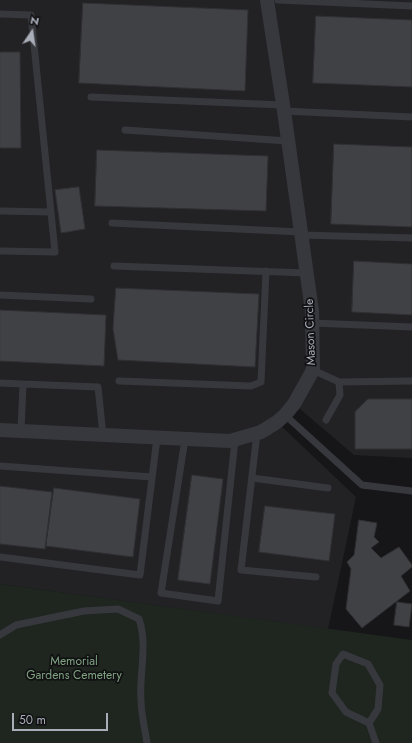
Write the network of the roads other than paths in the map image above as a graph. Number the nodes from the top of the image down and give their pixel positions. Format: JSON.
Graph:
{"nodes":[{"id":1,"x":267,"y":0,"type":"edge"},
{"id":2,"x":278,"y":0,"type":"edge"},
{"id":3,"x":412,"y":6,"type":"edge"},
{"id":4,"x":0,"y":14,"type":"edge"},
{"id":5,"x":91,"y":97,"type":"dead end"},
{"id":6,"x":284,"y":108,"type":"junction"},
{"id":7,"x":412,"y":117,"type":"edge"},
{"id":8,"x":125,"y":130,"type":"dead end"},
{"id":9,"x":288,"y":141,"type":"junction"},
{"id":10,"x":0,"y":211,"type":"edge"},
{"id":11,"x":51,"y":212,"type":"junction"},
{"id":12,"x":112,"y":224,"type":"dead end"},
{"id":13,"x":301,"y":233,"type":"junction"},
{"id":14,"x":412,"y":238,"type":"edge"},
{"id":15,"x":0,"y":251,"type":"edge"},
{"id":16,"x":114,"y":266,"type":"dead end"},
{"id":17,"x":266,"y":271,"type":"junction"},
{"id":18,"x":307,"y":273,"type":"junction"},
{"id":19,"x":0,"y":295,"type":"edge"},
{"id":20,"x":91,"y":299,"type":"dead end"},
{"id":21,"x":312,"y":323,"type":"junction"},
{"id":22,"x":412,"y":327,"type":"edge"},
{"id":23,"x":313,"y":370,"type":"junction"},
{"id":24,"x":119,"y":381,"type":"dead end"},
{"id":25,"x":412,"y":381,"type":"edge"},
{"id":26,"x":339,"y":382,"type":"junction"},
{"id":27,"x":0,"y":383,"type":"edge"},
{"id":28,"x":22,"y":384,"type":"junction"},
{"id":29,"x":284,"y":415,"type":"junction"},
{"id":30,"x":326,"y":420,"type":"dead end"},
{"id":31,"x":0,"y":430,"type":"edge"},
{"id":32,"x":21,"y":431,"type":"junction"},
{"id":33,"x":257,"y":433,"type":"junction"},
{"id":34,"x":103,"y":435,"type":"junction"},
{"id":35,"x":157,"y":438,"type":"junction"},
{"id":36,"x":185,"y":439,"type":"junction"},
{"id":37,"x":235,"y":440,"type":"junction"},
{"id":38,"x":0,"y":466,"type":"edge"},
{"id":39,"x":152,"y":477,"type":"junction"},
{"id":40,"x":252,"y":478,"type":"junction"},
{"id":41,"x":328,"y":488,"type":"dead end"},
{"id":42,"x":412,"y":491,"type":"edge"},
{"id":43,"x":0,"y":558,"type":"edge"},
{"id":44,"x":316,"y":577,"type":"dead end"},
{"id":45,"x":0,"y":635,"type":"edge"},
{"id":46,"x":370,"y":723,"type":"junction"},
{"id":47,"x":147,"y":743,"type":"edge"},
{"id":48,"x":376,"y":743,"type":"edge"}],
"edges":[{"from":1,"to":6,"type":"street","name":"Mason Circle"},
{"from":2,"to":3,"type":"lane"},
{"from":4,"to":11,"type":"lane"},
{"from":5,"to":6,"type":"lane"},
{"from":6,"to":7,"type":"lane"},
{"from":6,"to":9,"type":"street","name":"Mason Circle"},
{"from":8,"to":9,"type":"lane"},
{"from":9,"to":13,"type":"street","name":"Mason Circle"},
{"from":10,"to":11,"type":"lane"},
{"from":11,"to":15,"type":"lane"},
{"from":12,"to":13,"type":"lane"},
{"from":13,"to":14,"type":"lane"},
{"from":13,"to":18,"type":"street","name":"Mason Circle"},
{"from":16,"to":17,"type":"lane"},
{"from":17,"to":18,"type":"lane"},
{"from":17,"to":24,"type":"lane"},
{"from":18,"to":21,"type":"street","name":"Mason Circle"},
{"from":19,"to":20,"type":"lane"},
{"from":21,"to":22,"type":"lane"},
{"from":21,"to":23,"type":"street","name":"Mason Circle"},
{"from":23,"to":26,"type":"lane"},
{"from":23,"to":29,"type":"street","name":"Mason Circle"},
{"from":25,"to":26,"type":"lane"},
{"from":26,"to":30,"type":"lane"},
{"from":27,"to":28,"type":"lane"},
{"from":28,"to":32,"type":"lane"},
{"from":28,"to":34,"type":"lane"},
{"from":29,"to":33,"type":"street","name":"Mason Circle"},
{"from":29,"to":42,"type":"lane"},
{"from":31,"to":32,"type":"street","name":"Mason Circle"},
{"from":32,"to":34,"type":"street","name":"Mason Circle"},
{"from":33,"to":37,"type":"street","name":"Mason Circle"},
{"from":33,"to":40,"type":"lane"},
{"from":34,"to":35,"type":"street","name":"Mason Circle"},
{"from":35,"to":36,"type":"street","name":"Mason Circle"},
{"from":35,"to":39,"type":"lane"},
{"from":36,"to":37,"type":"street","name":"Mason Circle"},
{"from":36,"to":37,"type":"lane"},
{"from":38,"to":39,"type":"lane"},
{"from":39,"to":43,"type":"lane"},
{"from":40,"to":41,"type":"lane"},
{"from":40,"to":44,"type":"lane"},
{"from":45,"to":47,"type":"lane"},
{"from":46,"to":46,"type":"lane"},
{"from":46,"to":48,"type":"lane"}]}
